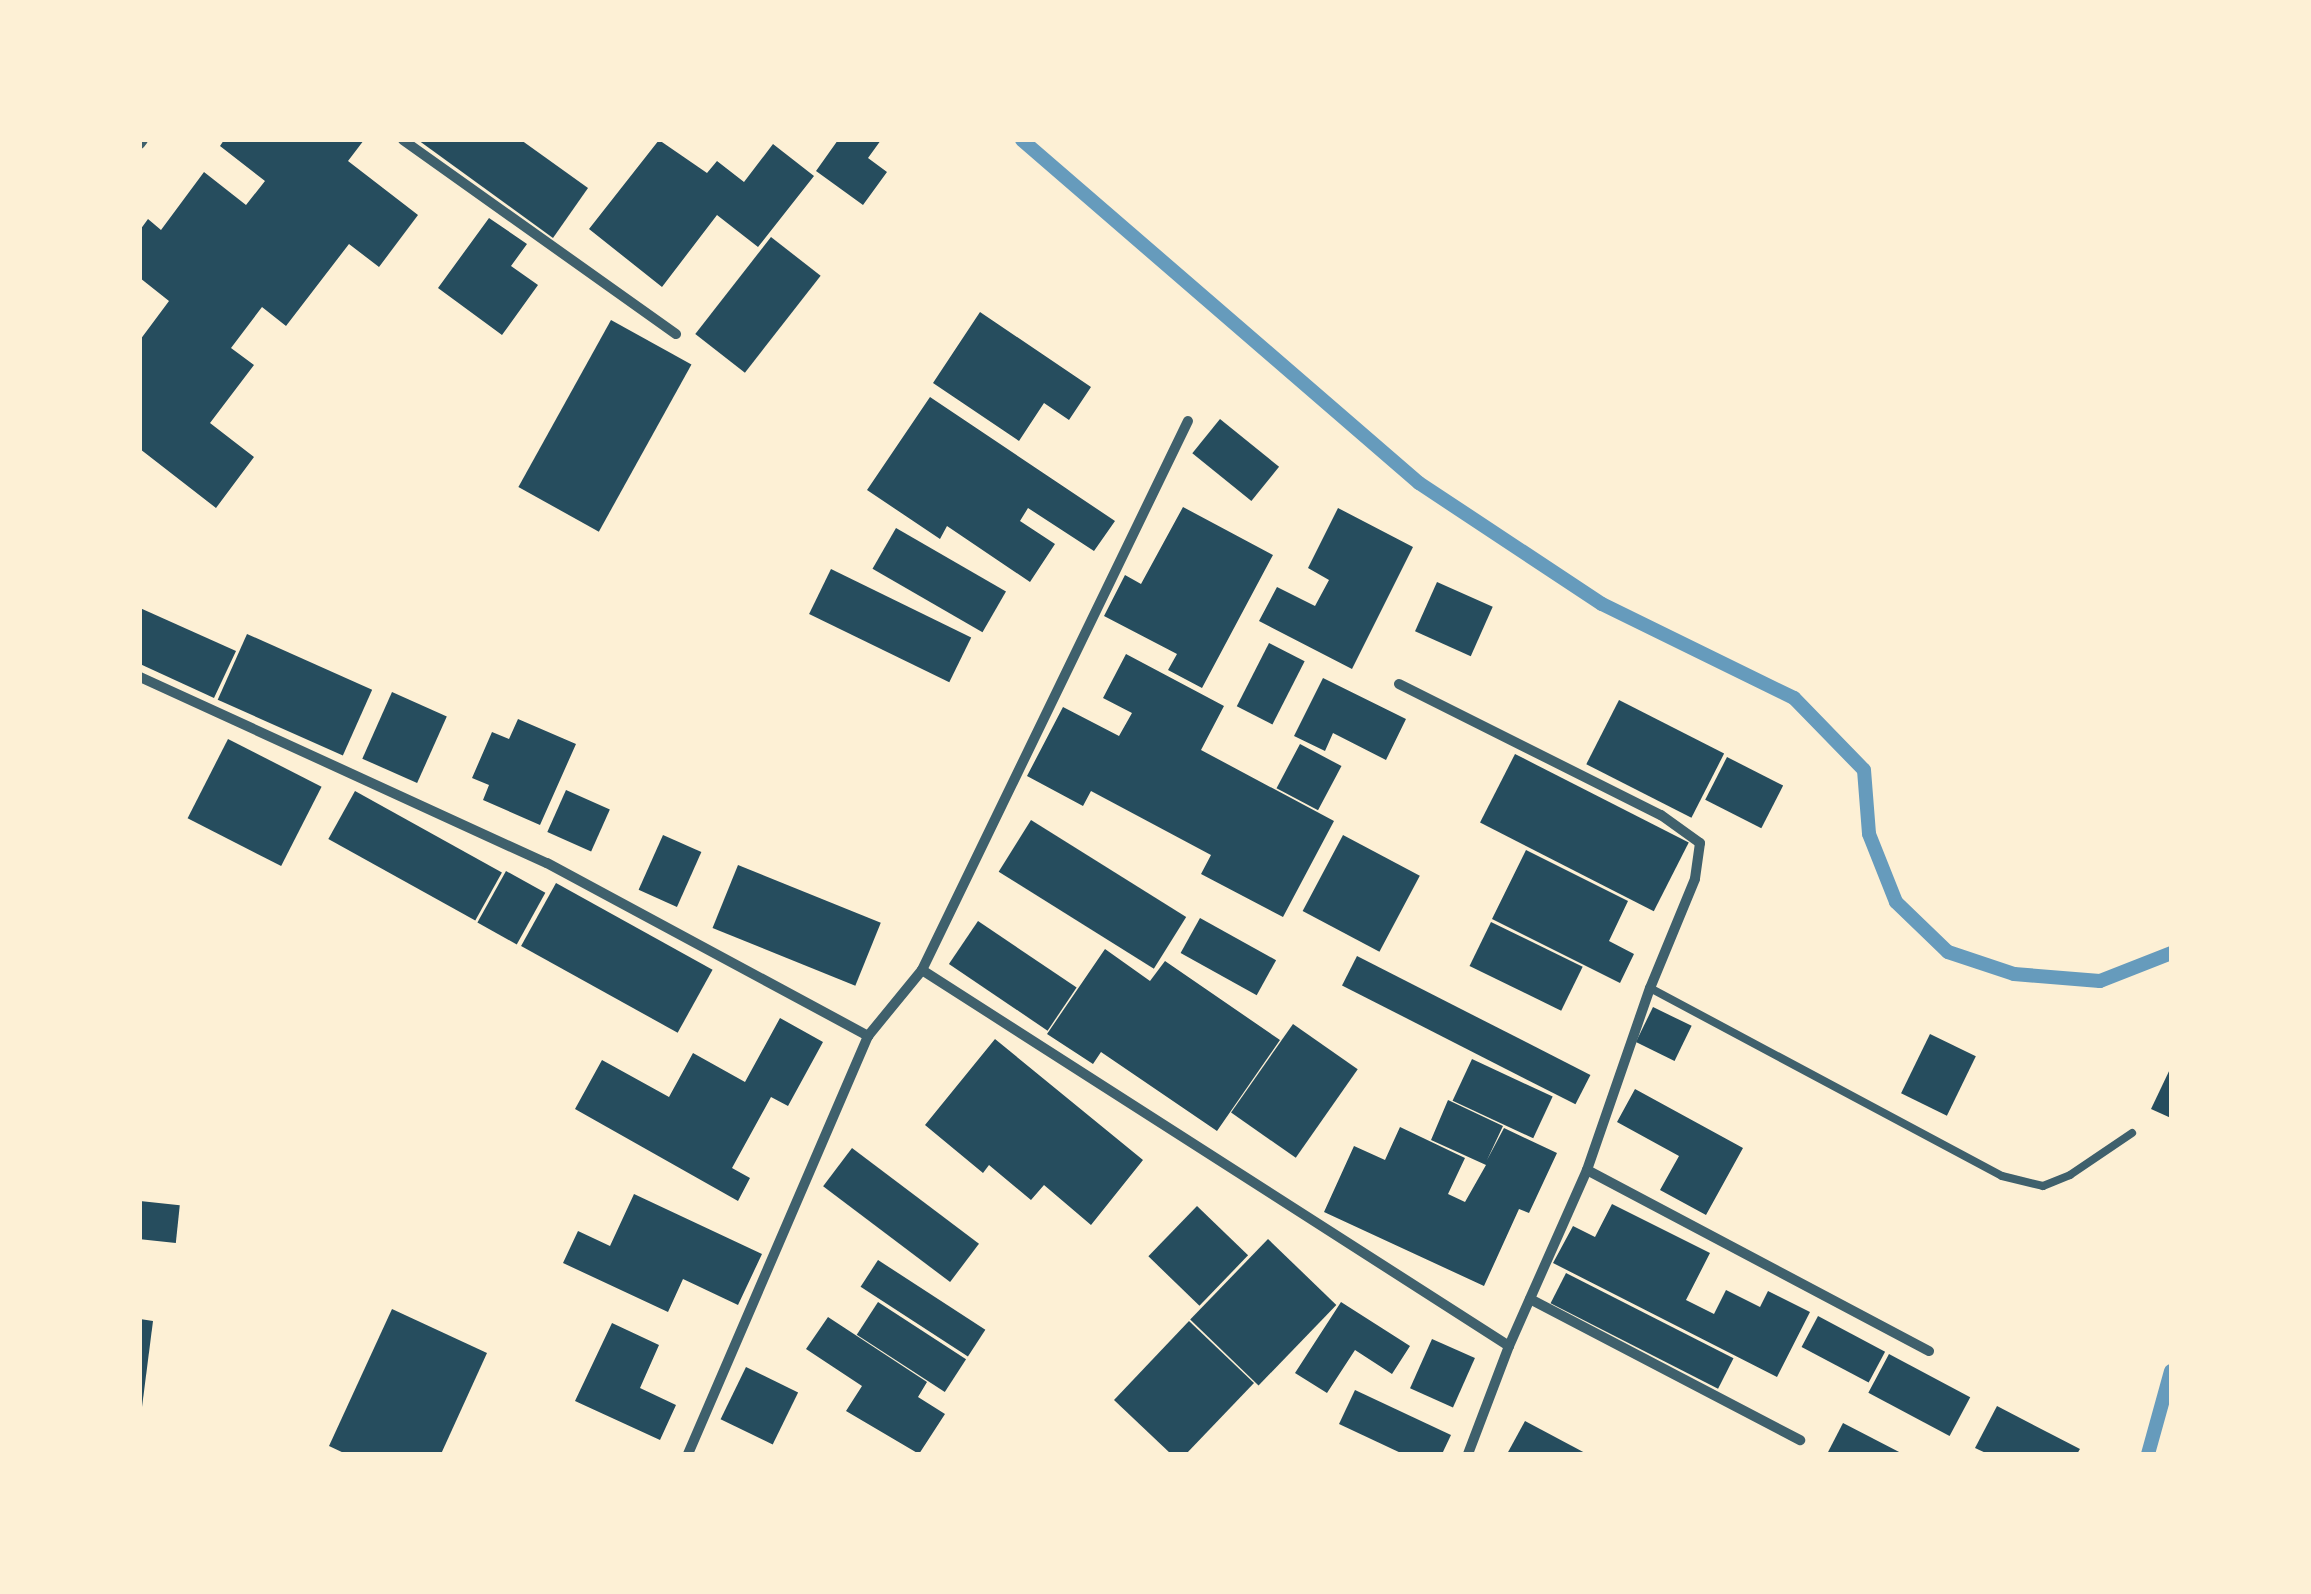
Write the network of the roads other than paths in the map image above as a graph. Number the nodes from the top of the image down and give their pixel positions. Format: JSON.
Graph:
{"nodes":[{"id":1,"x":403,"y":140,"type":"edge"},
{"id":2,"x":676,"y":334,"type":"dead end"},
{"id":3,"x":1188,"y":421,"type":"dead end"},
{"id":4,"x":140,"y":677,"type":"edge"},
{"id":5,"x":1399,"y":684,"type":"dead end"},
{"id":6,"x":922,"y":970,"type":"junction"},
{"id":7,"x":1650,"y":988,"type":"junction"},
{"id":8,"x":868,"y":1036,"type":"junction"},
{"id":9,"x":2132,"y":1132,"type":"dead end"},
{"id":10,"x":1587,"y":1170,"type":"junction"},
{"id":11,"x":1530,"y":1299,"type":"junction"},
{"id":12,"x":1509,"y":1346,"type":"junction"},
{"id":13,"x":1929,"y":1351,"type":"dead end"},
{"id":14,"x":1800,"y":1440,"type":"dead end"},
{"id":15,"x":688,"y":1454,"type":"edge"},
{"id":16,"x":1468,"y":1454,"type":"edge"}],
"edges":[{"from":1,"to":2,"type":"street"},
{"from":3,"to":6,"type":"street"},
{"from":4,"to":8,"type":"street"},
{"from":5,"to":7,"type":"street"},
{"from":6,"to":8,"type":"street"},
{"from":6,"to":12,"type":"street"},
{"from":7,"to":9,"type":"lane"},
{"from":7,"to":10,"type":"street"},
{"from":8,"to":15,"type":"street"},
{"from":10,"to":11,"type":"street"},
{"from":10,"to":13,"type":"street"},
{"from":11,"to":12,"type":"street"},
{"from":11,"to":14,"type":"street"},
{"from":12,"to":16,"type":"street"}]}
